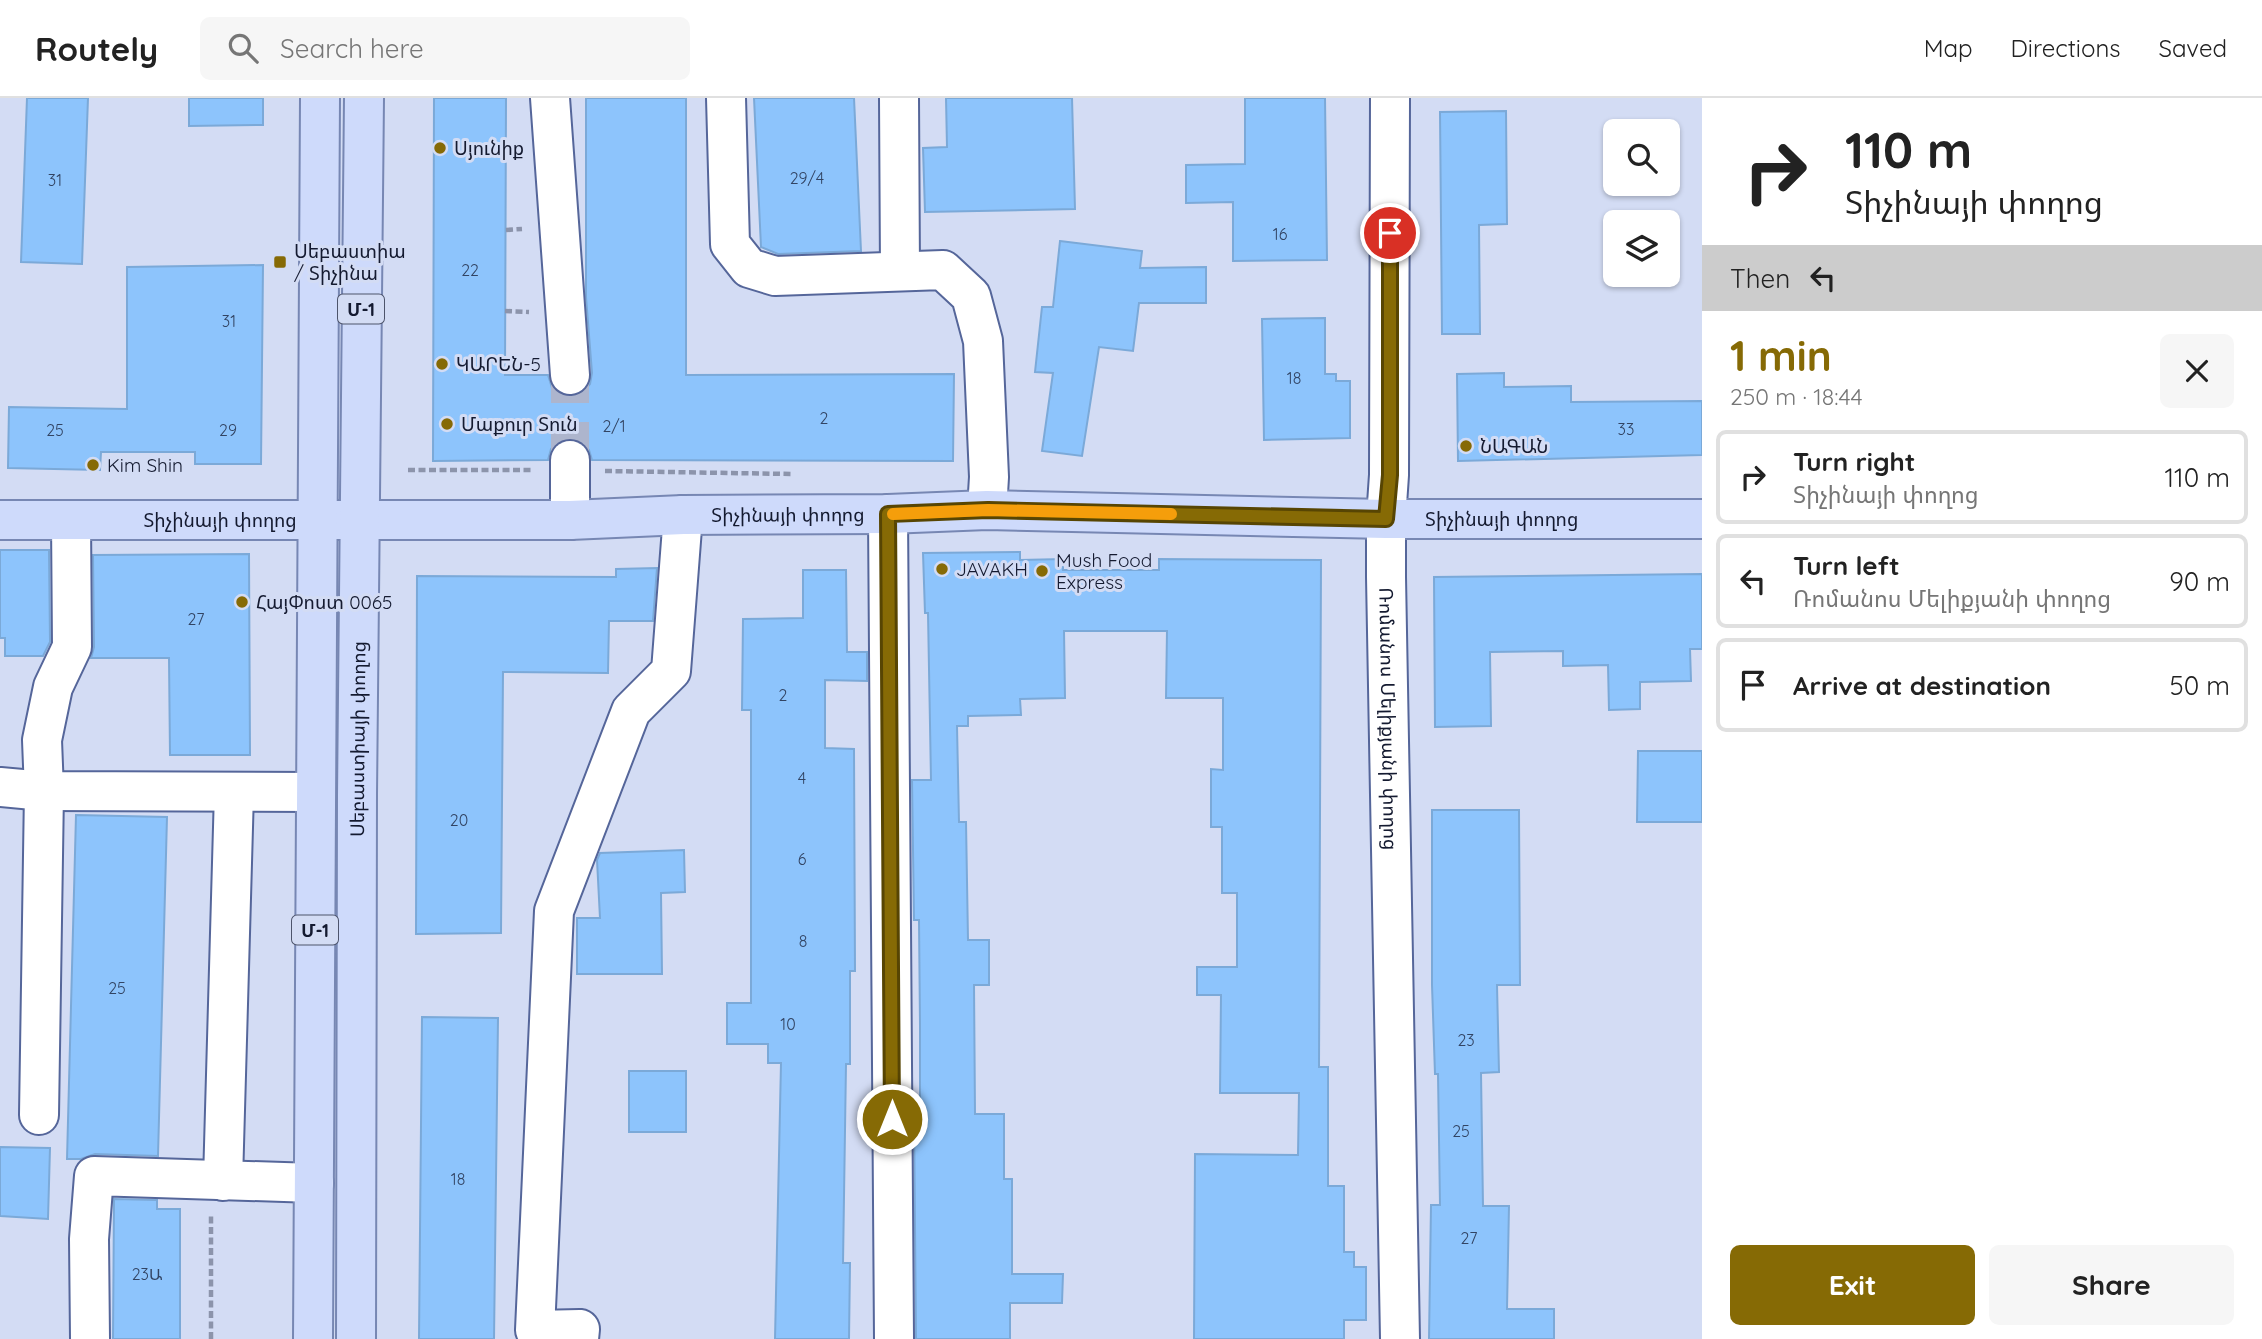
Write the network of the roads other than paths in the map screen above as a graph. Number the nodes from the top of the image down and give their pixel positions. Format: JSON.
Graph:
{"nodes":[{"id":1,"x":320,"y":98,"type":"edge"},
{"id":2,"x":364,"y":98,"type":"edge"},
{"id":3,"x":551,"y":98,"type":"edge"},
{"id":4,"x":726,"y":98,"type":"edge"},
{"id":5,"x":899,"y":98,"type":"edge"},
{"id":6,"x":1390,"y":98,"type":"edge"},
{"id":7,"x":901,"y":271,"type":"junction"},
{"id":8,"x":570,"y":375,"type":"tunnel mouth"},
{"id":9,"x":570,"y":465,"type":"tunnel mouth"},
{"id":10,"x":988,"y":510,"type":"junction"},
{"id":11,"x":888,"y":514,"type":"junction"},
{"id":12,"x":683,"y":515,"type":"junction"},
{"id":13,"x":1386,"y":519,"type":"junction"},
{"id":14,"x":1702,"y":519,"type":"edge"},
{"id":15,"x":0,"y":520,"type":"edge"},
{"id":16,"x":71,"y":520,"type":"junction"},
{"id":17,"x":570,"y":520,"type":"junction"},
{"id":18,"x":318,"y":521,"type":"junction"},
{"id":19,"x":359,"y":521,"type":"junction"},
{"id":20,"x":0,"y":787,"type":"edge"},
{"id":21,"x":44,"y":791,"type":"junction"},
{"id":22,"x":234,"y":792,"type":"junction"},
{"id":23,"x":316,"y":792,"type":"junction"},
{"id":24,"x":39,"y":1115,"type":"dead end"},
{"id":25,"x":217,"y":1181,"type":"junction"},
{"id":26,"x":314,"y":1183,"type":"junction"},
{"id":27,"x":90,"y":1339,"type":"edge"},
{"id":28,"x":313,"y":1339,"type":"edge"},
{"id":29,"x":356,"y":1339,"type":"edge"},
{"id":30,"x":579,"y":1339,"type":"edge"},
{"id":31,"x":894,"y":1339,"type":"edge"},
{"id":32,"x":1400,"y":1339,"type":"edge"}],
"edges":[{"from":1,"to":18,"type":"main road","number":"Մ-1"},
{"from":2,"to":19,"type":"main road","name":"Սեբաստիայի փողոց","number":"Մ-1"},
{"from":3,"to":8,"type":"street"},
{"from":4,"to":7,"type":"street"},
{"from":5,"to":7,"type":"street"},
{"from":6,"to":13,"type":"street","name":"Ռոմանոս Մելիքյանի փողոց"},
{"from":7,"to":10,"type":"street"},
{"from":9,"to":17,"type":"street"},
{"from":10,"to":11,"type":"main road","name":"Տիչինայի փողոց"},
{"from":10,"to":13,"type":"main road","name":"Տիչինայի փողոց"},
{"from":11,"to":12,"type":"main road","name":"Տիչինայի փողոց"},
{"from":11,"to":31,"type":"street"},
{"from":12,"to":17,"type":"main road","name":"Տիչինայի փողոց"},
{"from":12,"to":30,"type":"street"},
{"from":13,"to":14,"type":"main road","name":"Տիչինայի փողոց"},
{"from":13,"to":32,"type":"street","name":"Ռոմանոս Մելիքյանի փողոց"},
{"from":15,"to":16,"type":"main road","name":"Տիչինայի փողոց"},
{"from":16,"to":18,"type":"main road","name":"Տիչինայի փողոց"},
{"from":16,"to":21,"type":"street"},
{"from":17,"to":19,"type":"main road","name":"Տիչինայի փողոց"},
{"from":18,"to":19,"type":"main road","name":"Տիչինայի փողոց"},
{"from":18,"to":23,"type":"main road","number":"Մ-1"},
{"from":19,"to":29,"type":"main road","name":"Սեբաստիայի փողոց","number":"Մ-1"},
{"from":20,"to":21,"type":"street"},
{"from":21,"to":22,"type":"street"},
{"from":21,"to":24,"type":"street"},
{"from":22,"to":23,"type":"street"},
{"from":22,"to":25,"type":"street"},
{"from":23,"to":26,"type":"main road","number":"Մ-1"},
{"from":25,"to":26,"type":"street"},
{"from":25,"to":27,"type":"street"},
{"from":26,"to":28,"type":"main road","number":"Մ-1"}]}
